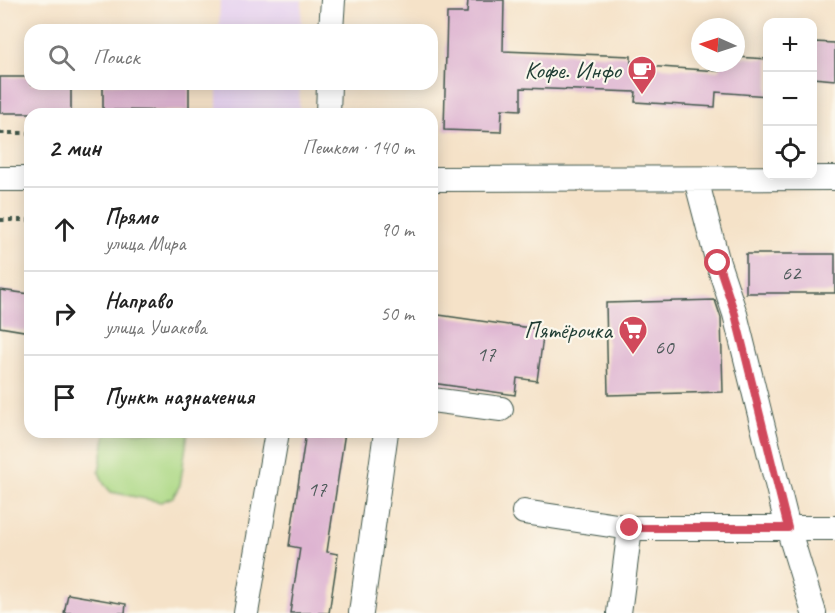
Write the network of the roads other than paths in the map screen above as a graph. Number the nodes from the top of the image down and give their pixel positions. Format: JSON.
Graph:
{"nodes":[{"id":1,"x":333,"y":0,"type":"edge"},
{"id":2,"x":332,"y":24,"type":"edge"},
{"id":3,"x":329,"y":90,"type":"edge"},
{"id":4,"x":328,"y":108,"type":"edge"},
{"id":5,"x":438,"y":178,"type":"edge"},
{"id":6,"x":835,"y":178,"type":"edge"},
{"id":7,"x":0,"y":179,"type":"edge"},
{"id":8,"x":24,"y":179,"type":"edge"},
{"id":9,"x":696,"y":179,"type":"junction"},
{"id":10,"x":438,"y":401,"type":"edge"},
{"id":11,"x":501,"y":410,"type":"dead end"},
{"id":12,"x":276,"y":438,"type":"edge"},
{"id":13,"x":385,"y":438,"type":"edge"},
{"id":14,"x":524,"y":512,"type":"dead end"},
{"id":15,"x":630,"y":528,"type":"junction"},
{"id":16,"x":788,"y":528,"type":"junction"},
{"id":17,"x":835,"y":528,"type":"edge"},
{"id":18,"x":246,"y":613,"type":"edge"},
{"id":19,"x":361,"y":613,"type":"edge"},
{"id":20,"x":619,"y":613,"type":"edge"},
{"id":21,"x":814,"y":613,"type":"edge"}],
"edges":[{"from":1,"to":2,"type":"street"},
{"from":3,"to":4,"type":"street"},
{"from":5,"to":9,"type":"street"},
{"from":6,"to":9,"type":"street"},
{"from":7,"to":8,"type":"street"},
{"from":9,"to":16,"type":"street"},
{"from":10,"to":11,"type":"street"},
{"from":12,"to":18,"type":"street"},
{"from":13,"to":19,"type":"street"},
{"from":14,"to":15,"type":"street"},
{"from":15,"to":16,"type":"street"},
{"from":15,"to":20,"type":"street"},
{"from":16,"to":17,"type":"street"},
{"from":16,"to":21,"type":"street"}]}
